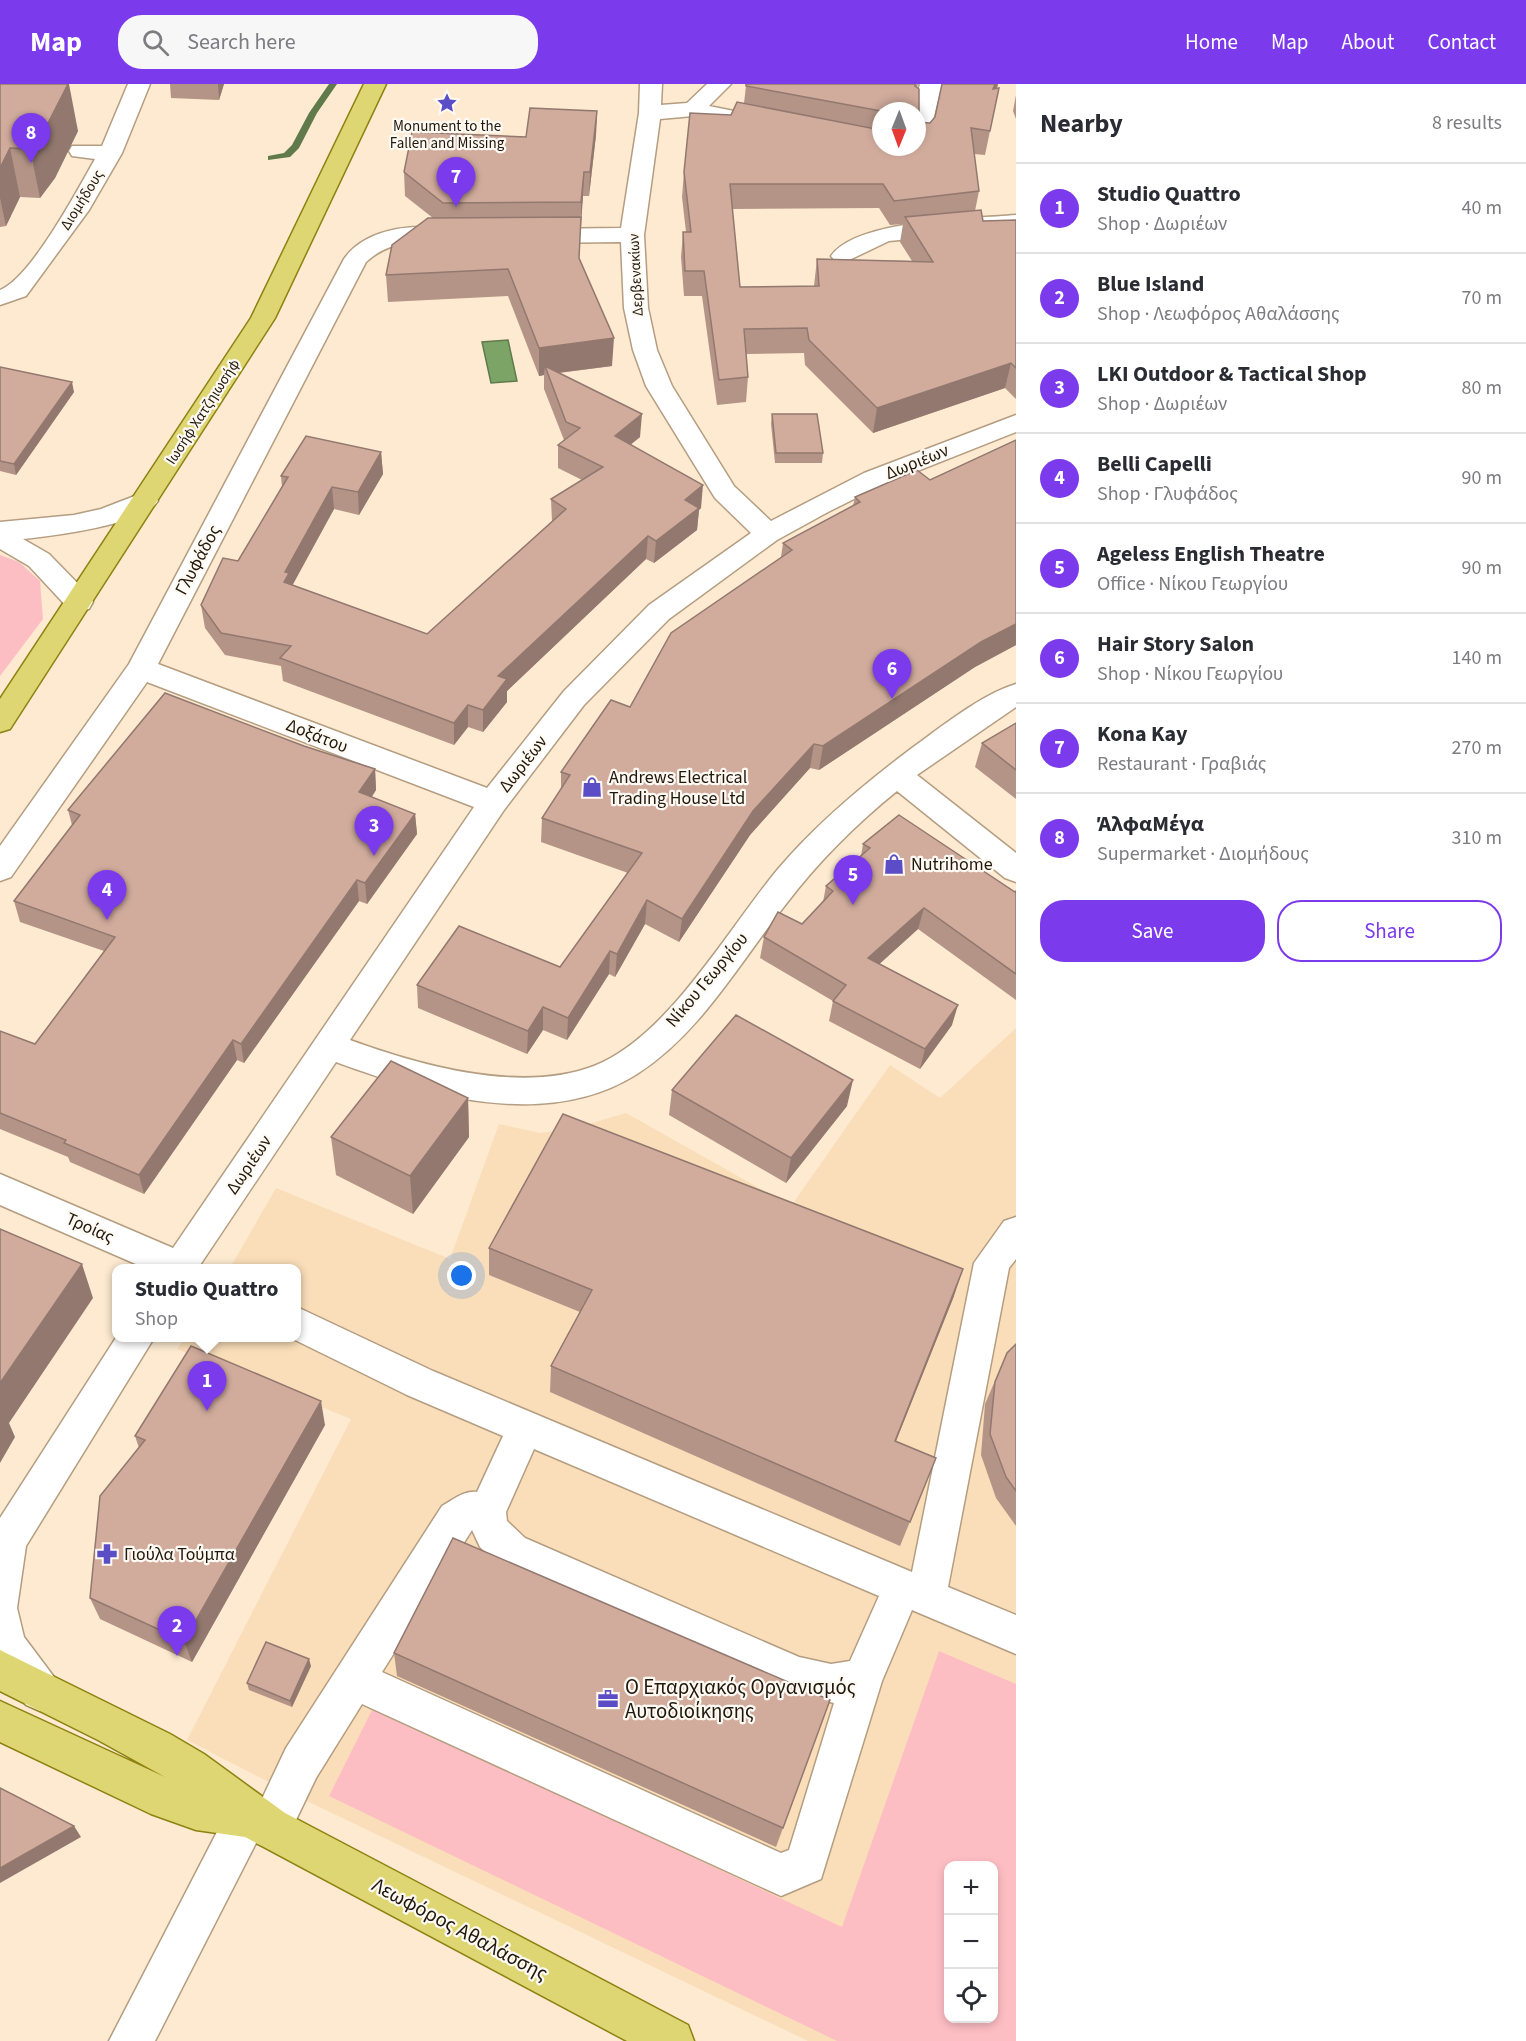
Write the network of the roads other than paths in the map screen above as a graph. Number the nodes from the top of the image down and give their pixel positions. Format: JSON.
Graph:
{"nodes":[{"id":1,"x":139,"y":84,"type":"edge"},
{"id":2,"x":375,"y":84,"type":"edge"},
{"id":3,"x":651,"y":84,"type":"edge"},
{"id":4,"x":720,"y":84,"type":"edge"},
{"id":5,"x":931,"y":84,"type":"edge"},
{"id":6,"x":926,"y":104,"type":"edge"},
{"id":7,"x":693,"y":110,"type":"junction"},
{"id":8,"x":650,"y":113,"type":"junction"},
{"id":9,"x":781,"y":127,"type":"edge"},
{"id":10,"x":80,"y":151,"type":"dead end"},
{"id":11,"x":111,"y":153,"type":"junction"},
{"id":12,"x":1016,"y":222,"type":"edge"},
{"id":13,"x":632,"y":235,"type":"junction"},
{"id":14,"x":474,"y":236,"type":"edge"},
{"id":15,"x":509,"y":236,"type":"edge"},
{"id":16,"x":843,"y":256,"type":"dead end"},
{"id":17,"x":0,"y":298,"type":"edge"},
{"id":18,"x":1016,"y":423,"type":"edge"},
{"id":19,"x":145,"y":501,"type":"junction"},
{"id":20,"x":0,"y":531,"type":"edge"},
{"id":21,"x":768,"y":534,"type":"junction"},
{"id":22,"x":0,"y":537,"type":"edge"},
{"id":23,"x":79,"y":602,"type":"junction"},
{"id":24,"x":141,"y":669,"type":"junction"},
{"id":25,"x":1016,"y":694,"type":"edge"},
{"id":26,"x":0,"y":722,"type":"edge"},
{"id":27,"x":898,"y":776,"type":"junction"},
{"id":28,"x":493,"y":802,"type":"junction"},
{"id":29,"x":0,"y":869,"type":"edge"},
{"id":30,"x":1016,"y":870,"type":"edge"},
{"id":31,"x":330,"y":1046,"type":"junction"},
{"id":32,"x":0,"y":1189,"type":"edge"},
{"id":33,"x":1016,"y":1232,"type":"edge"},
{"id":34,"x":171,"y":1264,"type":"edge"},
{"id":35,"x":183,"y":1264,"type":"edge"},
{"id":36,"x":301,"y":1325,"type":"edge"},
{"id":37,"x":133,"y":1342,"type":"edge"},
{"id":38,"x":525,"y":1428,"type":"junction"},
{"id":39,"x":487,"y":1512,"type":"junction"},
{"id":40,"x":3,"y":1544,"type":"edge"},
{"id":41,"x":915,"y":1592,"type":"junction"},
{"id":42,"x":0,"y":1601,"type":"edge"},
{"id":43,"x":0,"y":1615,"type":"edge"},
{"id":44,"x":1016,"y":1635,"type":"edge"},
{"id":45,"x":0,"y":1670,"type":"edge"},
{"id":46,"x":862,"y":1679,"type":"junction"},
{"id":47,"x":354,"y":1680,"type":"junction"},
{"id":48,"x":41,"y":1691,"type":"junction"},
{"id":49,"x":0,"y":1721,"type":"edge"},
{"id":50,"x":259,"y":1822,"type":"junction"},
{"id":51,"x":131,"y":2041,"type":"edge"},
{"id":52,"x":672,"y":2041,"type":"edge"}],
"edges":[{"from":1,"to":11,"type":"street","name":"Διομήδους"},
{"from":2,"to":19,"type":"main road","name":"Ιωσήφ Χατζηιωσήφ"},
{"from":3,"to":8,"type":"street","name":"Δερβενακίων"},
{"from":4,"to":7,"type":"street"},
{"from":5,"to":6,"type":"street"},
{"from":7,"to":8,"type":"street"},
{"from":7,"to":9,"type":"street"},
{"from":8,"to":13,"type":"street","name":"Δερβενακίων"},
{"from":10,"to":11,"type":"street"},
{"from":11,"to":17,"type":"street","name":"Διομήδους"},
{"from":12,"to":16,"type":"street"},
{"from":13,"to":15,"type":"street"},
{"from":13,"to":21,"type":"street","name":"Δερβενακίων"},
{"from":14,"to":24,"type":"street","name":"Γλυφάδος"},
{"from":18,"to":21,"type":"street","name":"Δωριέων"},
{"from":19,"to":20,"type":"street"},
{"from":19,"to":23,"type":"main road","name":"Ιωσήφ Χατζηιωσήφ"},
{"from":21,"to":28,"type":"street","name":"Δωριέων"},
{"from":22,"to":23,"type":"street"},
{"from":23,"to":26,"type":"main road","name":"Ιωσήφ Χατζηιωσήφ"},
{"from":24,"to":28,"type":"street","name":"Δοξάτου"},
{"from":24,"to":29,"type":"street","name":"Γλυφάδος"},
{"from":25,"to":27,"type":"street","name":"Νίκου Γεωργίου"},
{"from":27,"to":30,"type":"street"},
{"from":27,"to":31,"type":"street","name":"Νίκου Γεωργίου"},
{"from":28,"to":31,"type":"street","name":"Δωριέων"},
{"from":31,"to":35,"type":"street","name":"Δωριέων"},
{"from":32,"to":34,"type":"street","name":"Τροίας"},
{"from":33,"to":41,"type":"street"},
{"from":36,"to":38,"type":"street"},
{"from":37,"to":40,"type":"street"},
{"from":38,"to":39,"type":"street"},
{"from":38,"to":41,"type":"street"},
{"from":39,"to":46,"type":"street"},
{"from":39,"to":47,"type":"street"},
{"from":40,"to":42,"type":"street"},
{"from":41,"to":44,"type":"street"},
{"from":41,"to":46,"type":"street"},
{"from":43,"to":48,"type":"street"},
{"from":45,"to":48,"type":"main road","name":"Λεωφόρος Αθαλάσσης"},
{"from":46,"to":47,"type":"street"},
{"from":47,"to":50,"type":"street"},
{"from":48,"to":50,"type":"main road","name":"Λεωφόρος Αθαλάσσης"},
{"from":49,"to":50,"type":"main road","name":"Λεωφόρος Αθαλάσσης"},
{"from":50,"to":51,"type":"street"},
{"from":50,"to":52,"type":"main road","name":"Λεωφόρος Αθαλάσσης"}]}
